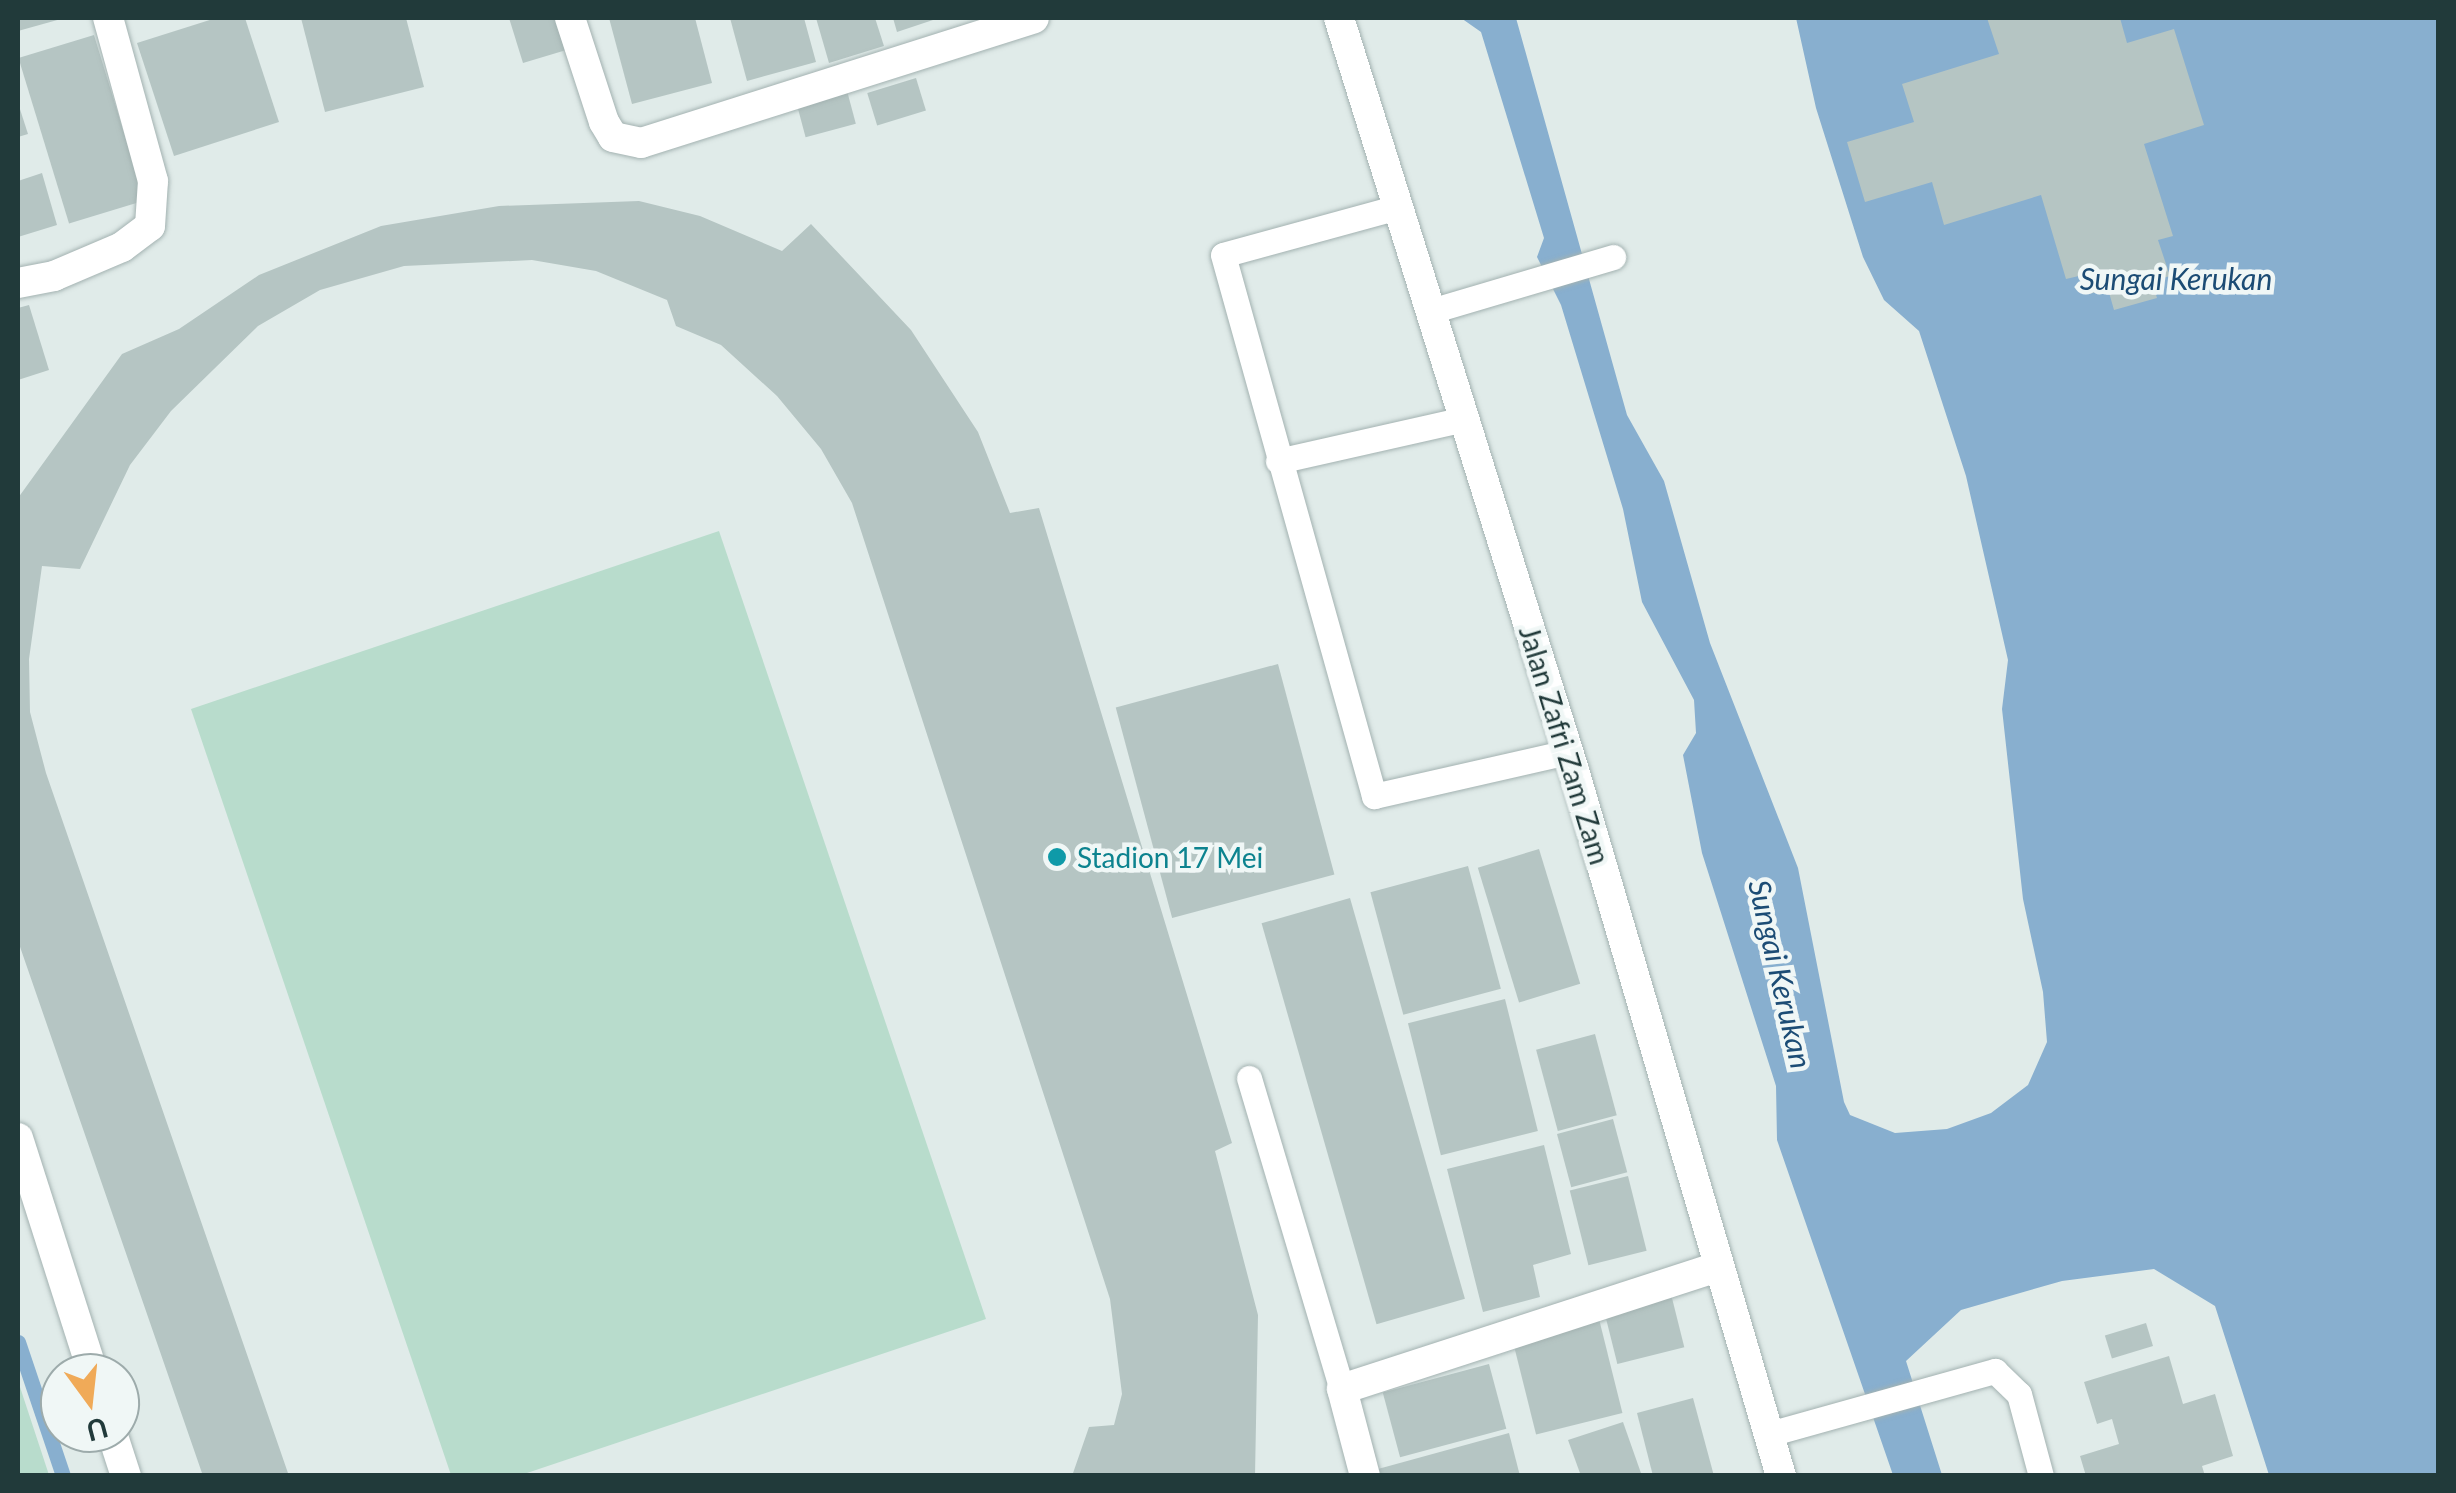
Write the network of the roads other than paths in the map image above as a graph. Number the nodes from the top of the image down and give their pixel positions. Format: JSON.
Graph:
{"nodes":[{"id":1,"x":108,"y":18,"type":"edge"},
{"id":2,"x":570,"y":18,"type":"edge"},
{"id":3,"x":1034,"y":18,"type":"edge"},
{"id":4,"x":1339,"y":18,"type":"edge"},
{"id":5,"x":1398,"y":207,"type":"junction"},
{"id":6,"x":1612,"y":257,"type":"dead end"},
{"id":7,"x":18,"y":282,"type":"edge"},
{"id":8,"x":1431,"y":311,"type":"junction"},
{"id":9,"x":1464,"y":418,"type":"junction"},
{"id":10,"x":1278,"y":461,"type":"junction"},
{"id":11,"x":1568,"y":752,"type":"junction"},
{"id":12,"x":1250,"y":1078,"type":"dead end"},
{"id":13,"x":18,"y":1138,"type":"edge"},
{"id":14,"x":1718,"y":1268,"type":"junction"},
{"id":15,"x":87,"y":1353,"type":"edge"},
{"id":16,"x":1342,"y":1389,"type":"junction"},
{"id":17,"x":1769,"y":1434,"type":"junction"},
{"id":18,"x":1365,"y":1476,"type":"edge"},
{"id":19,"x":1781,"y":1476,"type":"edge"},
{"id":20,"x":2041,"y":1476,"type":"edge"}],
"edges":[{"from":1,"to":7,"type":"street"},
{"from":2,"to":3,"type":"street"},
{"from":4,"to":5,"type":"street","name":"Jalan Zafri Zam Zam"},
{"from":5,"to":8,"type":"street","name":"Jalan Zafri Zam Zam"},
{"from":5,"to":10,"type":"lane"},
{"from":6,"to":8,"type":"lane"},
{"from":8,"to":9,"type":"street","name":"Jalan Zafri Zam Zam"},
{"from":9,"to":10,"type":"lane"},
{"from":9,"to":11,"type":"street","name":"Jalan Zafri Zam Zam"},
{"from":10,"to":11,"type":"lane"},
{"from":11,"to":14,"type":"street","name":"Jalan Zafri Zam Zam"},
{"from":12,"to":16,"type":"lane"},
{"from":13,"to":15,"type":"street"},
{"from":14,"to":16,"type":"street"},
{"from":14,"to":17,"type":"street","name":"Jalan Zafri Zam Zam"},
{"from":16,"to":18,"type":"street"},
{"from":17,"to":19,"type":"street","name":"Jalan Zafri Zam Zam"},
{"from":17,"to":20,"type":"lane"}]}
